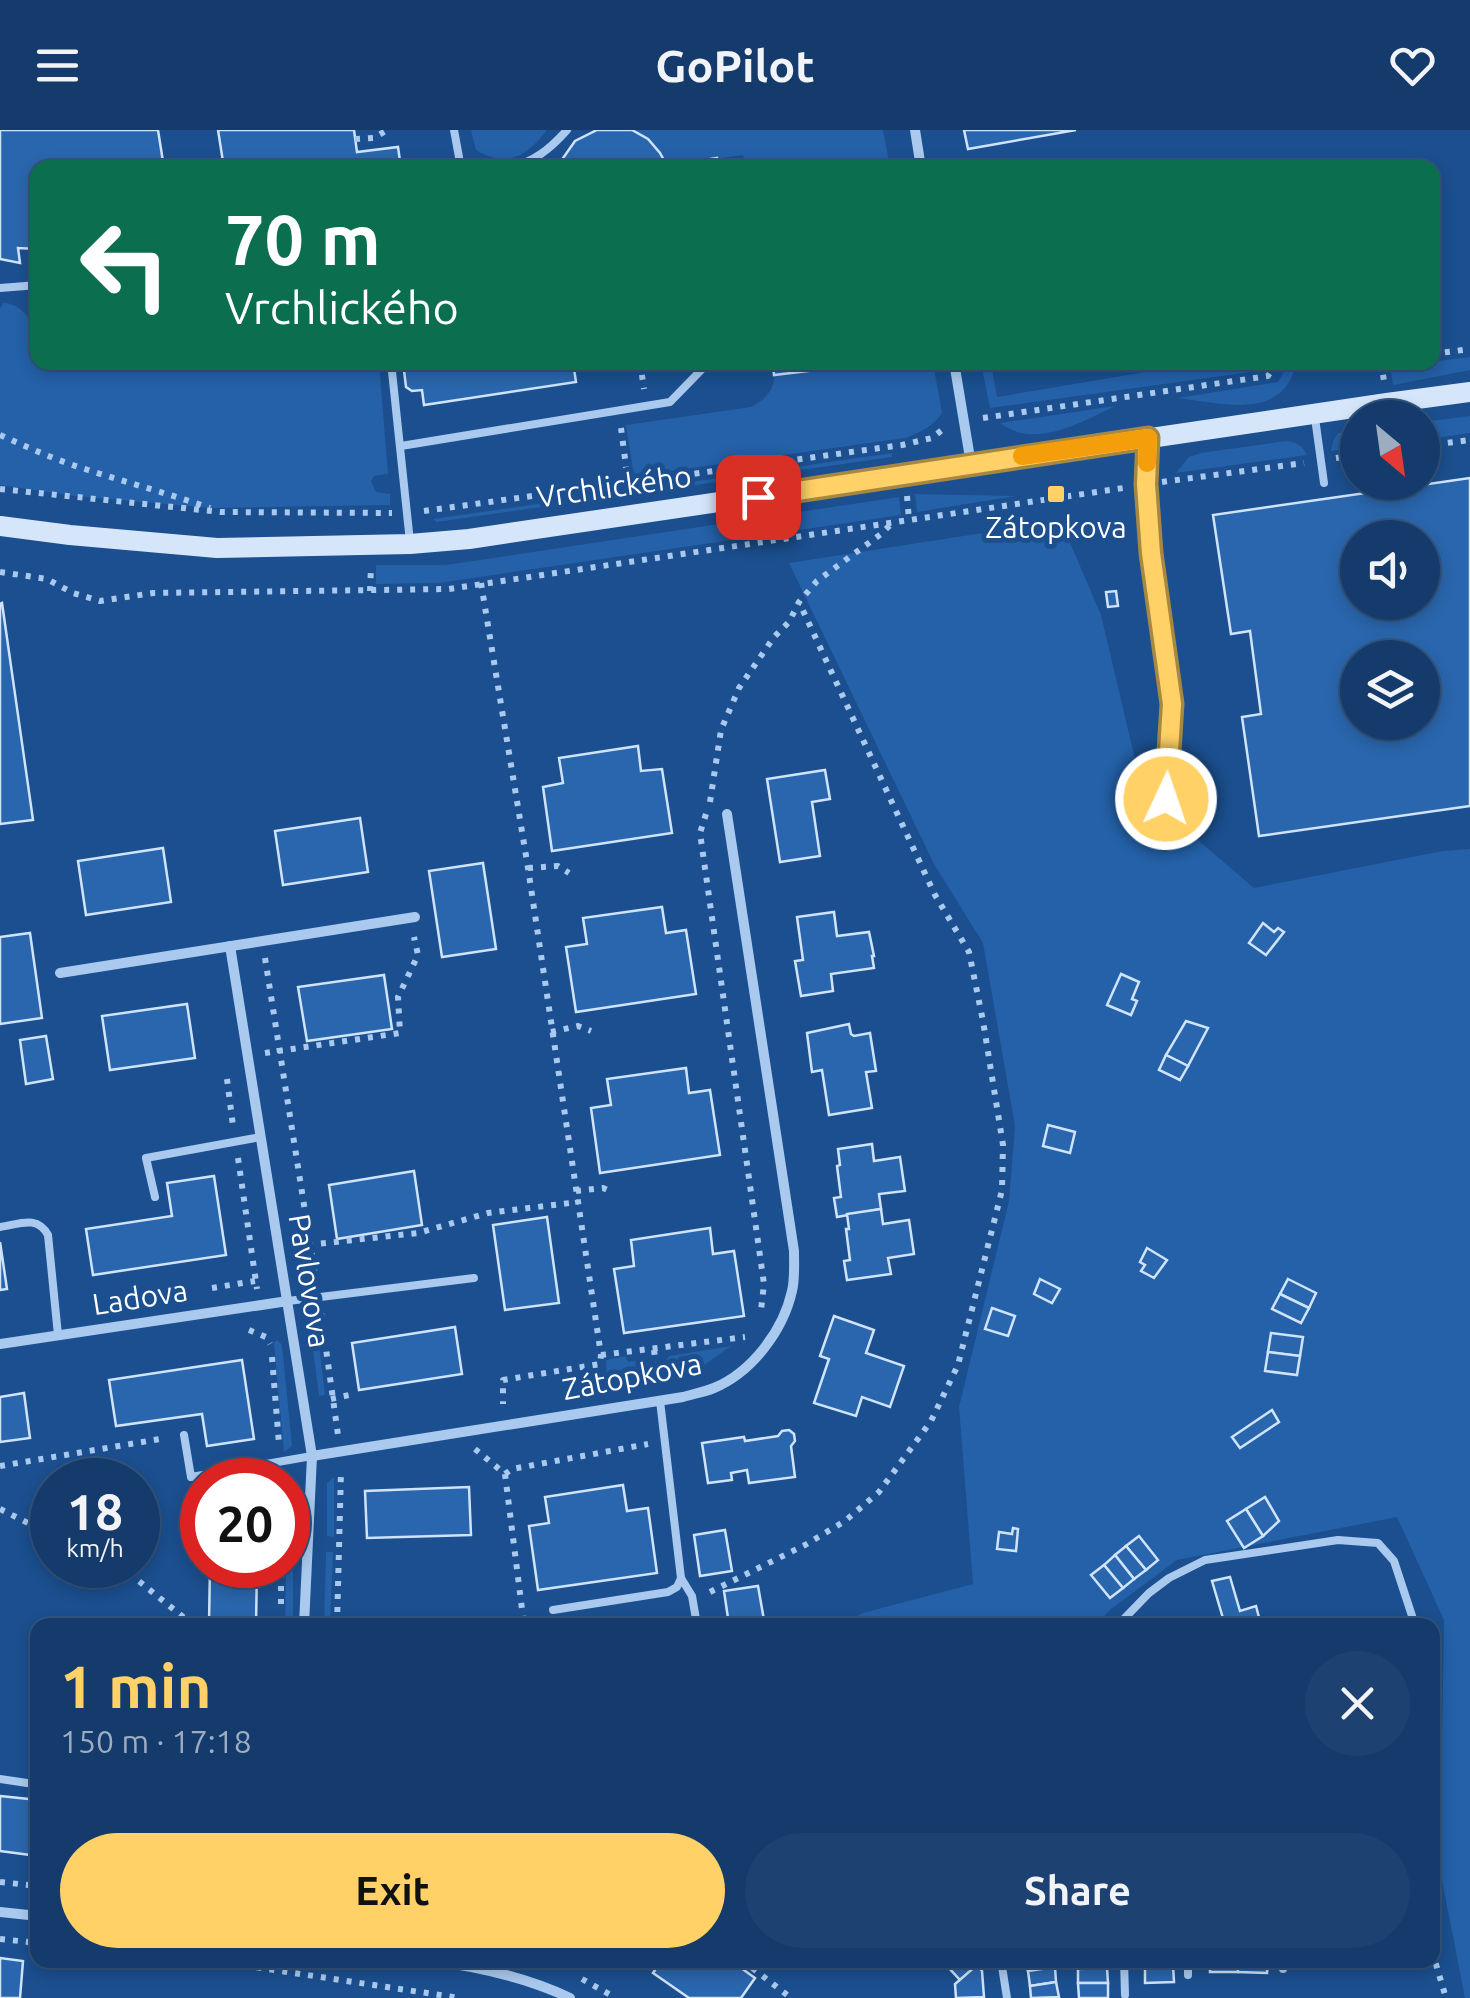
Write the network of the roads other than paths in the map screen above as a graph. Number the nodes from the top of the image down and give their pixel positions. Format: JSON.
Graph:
{"nodes":[{"id":1,"x":454,"y":130,"type":"edge"},
{"id":2,"x":567,"y":130,"type":"edge"},
{"id":3,"x":914,"y":130,"type":"edge"},
{"id":4,"x":460,"y":160,"type":"edge"},
{"id":5,"x":530,"y":160,"type":"edge"},
{"id":6,"x":920,"y":160,"type":"edge"},
{"id":7,"x":30,"y":286,"type":"edge"},
{"id":8,"x":0,"y":288,"type":"edge"},
{"id":9,"x":392,"y":370,"type":"edge"},
{"id":10,"x":702,"y":370,"type":"edge"},
{"id":11,"x":955,"y":370,"type":"edge"},
{"id":12,"x":1470,"y":392,"type":"edge"},
{"id":13,"x":1314,"y":413,"type":"junction"},
{"id":14,"x":1148,"y":438,"type":"junction"},
{"id":15,"x":401,"y":446,"type":"junction"},
{"id":16,"x":972,"y":464,"type":"junction"},
{"id":17,"x":1324,"y":483,"type":"dead end"},
{"id":18,"x":0,"y":526,"type":"edge"},
{"id":19,"x":410,"y":544,"type":"junction"},
{"id":20,"x":1166,"y":799,"type":"dead end"},
{"id":21,"x":726,"y":814,"type":"dead end"},
{"id":22,"x":412,"y":918,"type":"road end"},
{"id":23,"x":230,"y":946,"type":"junction"},
{"id":24,"x":60,"y":973,"type":"dead end"},
{"id":25,"x":261,"y":1136,"type":"junction"},
{"id":26,"x":154,"y":1197,"type":"dead end"},
{"id":27,"x":0,"y":1227,"type":"edge"},
{"id":28,"x":474,"y":1278,"type":"dead end"},
{"id":29,"x":288,"y":1301,"type":"junction"},
{"id":30,"x":58,"y":1335,"type":"junction"},
{"id":31,"x":0,"y":1344,"type":"edge"},
{"id":32,"x":660,"y":1401,"type":"junction"},
{"id":33,"x":184,"y":1435,"type":"road end"},
{"id":34,"x":312,"y":1456,"type":"junction"},
{"id":35,"x":682,"y":1578,"type":"junction"},
{"id":36,"x":552,"y":1610,"type":"dead end"},
{"id":37,"x":304,"y":1618,"type":"edge"},
{"id":38,"x":696,"y":1618,"type":"edge"},
{"id":39,"x":1125,"y":1618,"type":"edge"},
{"id":40,"x":1413,"y":1618,"type":"edge"},
{"id":41,"x":0,"y":1779,"type":"edge"},
{"id":42,"x":27,"y":1783,"type":"dead end"},
{"id":43,"x":0,"y":1912,"type":"edge"},
{"id":44,"x":30,"y":1915,"type":"edge"},
{"id":45,"x":476,"y":1968,"type":"edge"},
{"id":46,"x":1002,"y":1968,"type":"edge"},
{"id":47,"x":1124,"y":1968,"type":"edge"},
{"id":48,"x":1188,"y":1968,"type":"edge"},
{"id":49,"x":1188,"y":1975,"type":"dead end"},
{"id":50,"x":1125,"y":1994,"type":"dead end"},
{"id":51,"x":570,"y":1998,"type":"edge"},
{"id":52,"x":1007,"y":1998,"type":"edge"}],
"edges":[{"from":1,"to":4,"type":"lane"},
{"from":2,"to":5,"type":"lane"},
{"from":3,"to":6,"type":"street"},
{"from":7,"to":8,"type":"lane"},
{"from":9,"to":15,"type":"lane"},
{"from":10,"to":15,"type":"lane"},
{"from":11,"to":16,"type":"street"},
{"from":12,"to":13,"type":"street","name":"Vrchlického"},
{"from":13,"to":14,"type":"street","name":"Vrchlického"},
{"from":13,"to":17,"type":"lane"},
{"from":14,"to":16,"type":"street","name":"Vrchlického"},
{"from":14,"to":20,"type":"lane"},
{"from":15,"to":19,"type":"lane"},
{"from":16,"to":19,"type":"street","name":"Vrchlického"},
{"from":18,"to":19,"type":"street","name":"Vrchlického"},
{"from":21,"to":32,"type":"street","name":"Zátopkova"},
{"from":22,"to":23,"type":"street"},
{"from":23,"to":24,"type":"street"},
{"from":23,"to":25,"type":"street","name":"Pavlovova"},
{"from":25,"to":26,"type":"lane"},
{"from":25,"to":29,"type":"street","name":"Pavlovova"},
{"from":27,"to":30,"type":"lane"},
{"from":28,"to":29,"type":"lane"},
{"from":29,"to":30,"type":"street","name":"Ladova"},
{"from":29,"to":34,"type":"street","name":"Pavlovova"},
{"from":30,"to":31,"type":"street","name":"Ladova"},
{"from":32,"to":34,"type":"street","name":"Zátopkova"},
{"from":32,"to":35,"type":"lane"},
{"from":33,"to":34,"type":"lane"},
{"from":34,"to":37,"type":"street","name":"Pavlovova"},
{"from":35,"to":36,"type":"lane"},
{"from":35,"to":38,"type":"lane"},
{"from":39,"to":40,"type":"lane"},
{"from":41,"to":42,"type":"lane"},
{"from":43,"to":44,"type":"street"},
{"from":45,"to":51,"type":"street"},
{"from":46,"to":52,"type":"lane"},
{"from":47,"to":50,"type":"lane"},
{"from":48,"to":49,"type":"lane"}]}
